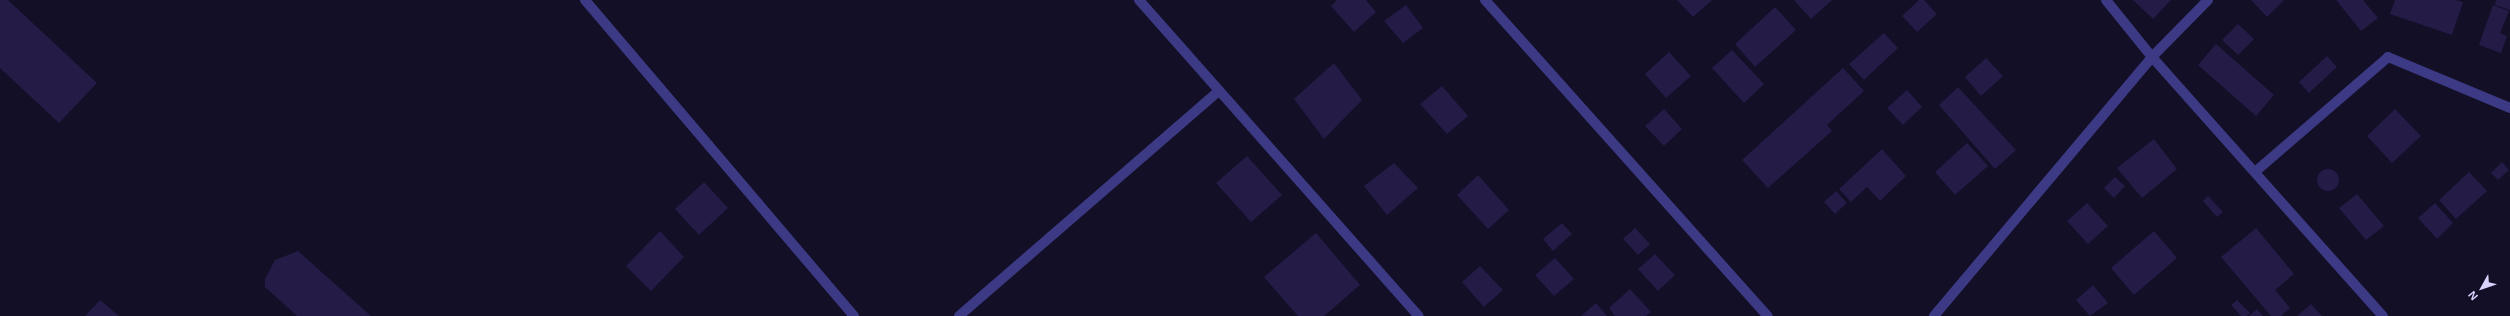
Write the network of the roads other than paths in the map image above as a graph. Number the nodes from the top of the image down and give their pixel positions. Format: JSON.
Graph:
{"nodes":[{"id":1,"x":585,"y":0,"type":"edge"},
{"id":2,"x":1139,"y":0,"type":"edge"},
{"id":3,"x":1485,"y":0,"type":"edge"},
{"id":4,"x":2106,"y":0,"type":"edge"},
{"id":5,"x":2208,"y":0,"type":"edge"},
{"id":6,"x":2152,"y":57,"type":"junction"},
{"id":7,"x":1219,"y":90,"type":"junction"},
{"id":8,"x":2510,"y":108,"type":"edge"},
{"id":9,"x":2255,"y":172,"type":"junction"},
{"id":10,"x":854,"y":316,"type":"edge"},
{"id":11,"x":959,"y":316,"type":"edge"},
{"id":12,"x":1419,"y":316,"type":"edge"},
{"id":13,"x":1768,"y":316,"type":"edge"},
{"id":14,"x":1934,"y":316,"type":"edge"},
{"id":15,"x":2384,"y":316,"type":"edge"}],
"edges":[{"from":1,"to":10,"type":"street"},
{"from":2,"to":7,"type":"street"},
{"from":3,"to":13,"type":"street"},
{"from":4,"to":6,"type":"street"},
{"from":5,"to":6,"type":"street"},
{"from":6,"to":9,"type":"street"},
{"from":6,"to":14,"type":"street"},
{"from":7,"to":11,"type":"street"},
{"from":7,"to":12,"type":"street"},
{"from":8,"to":9,"type":"street"},
{"from":9,"to":15,"type":"street"}]}
